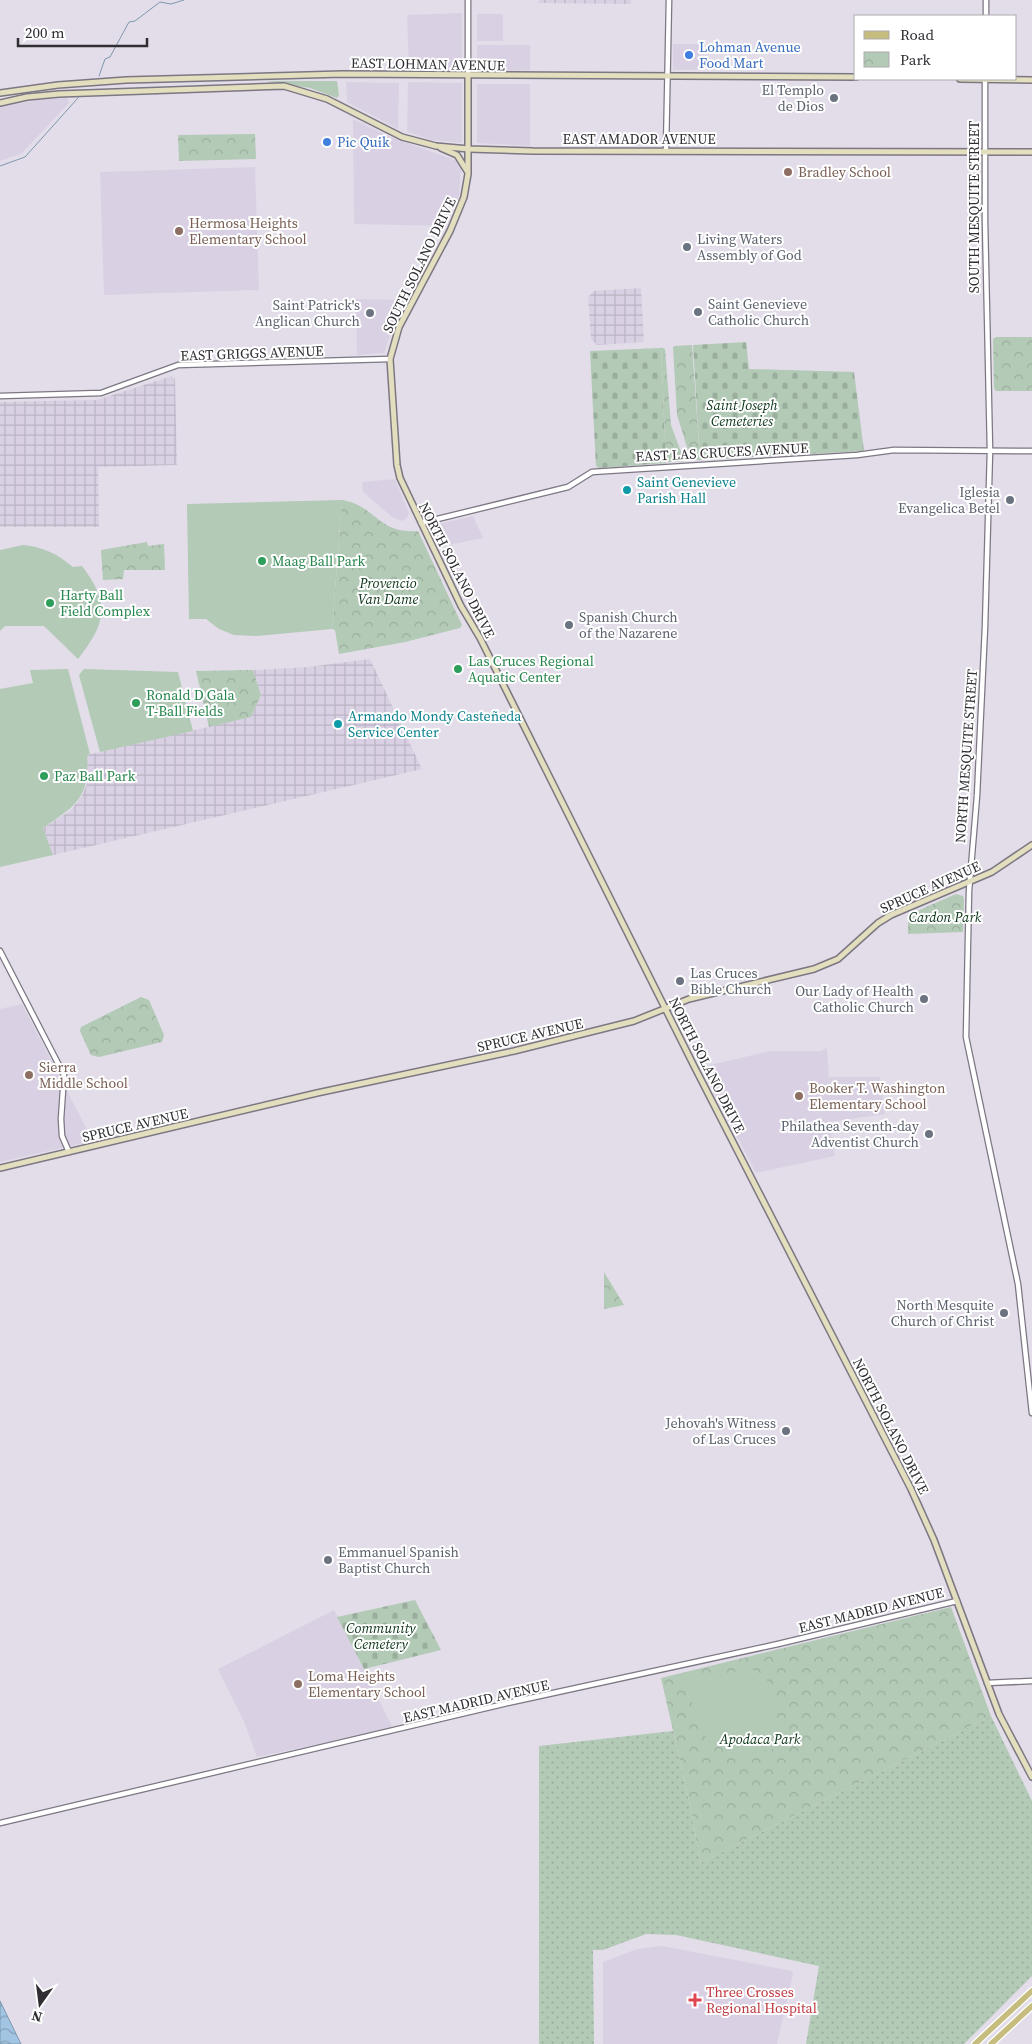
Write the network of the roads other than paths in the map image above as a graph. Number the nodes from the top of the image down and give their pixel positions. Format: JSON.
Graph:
{"nodes":[{"id":1,"x":468,"y":0,"type":"edge"},
{"id":2,"x":669,"y":0,"type":"edge"},
{"id":3,"x":986,"y":0,"type":"edge"},
{"id":4,"x":986,"y":15,"type":"edge"},
{"id":5,"x":468,"y":76,"type":"junction"},
{"id":6,"x":667,"y":77,"type":"junction"},
{"id":7,"x":854,"y":77,"type":"edge"},
{"id":8,"x":985,"y":80,"type":"edge"},
{"id":9,"x":1017,"y":80,"type":"edge"},
{"id":10,"x":1032,"y":80,"type":"edge"},
{"id":11,"x":0,"y":93,"type":"edge"},
{"id":12,"x":0,"y":104,"type":"edge"},
{"id":13,"x":436,"y":146,"type":"junction"},
{"id":14,"x":469,"y":149,"type":"junction"},
{"id":15,"x":666,"y":150,"type":"junction"},
{"id":16,"x":985,"y":152,"type":"junction"},
{"id":17,"x":1032,"y":152,"type":"edge"},
{"id":18,"x":468,"y":174,"type":"junction"},
{"id":19,"x":987,"y":334,"type":"joint"},
{"id":20,"x":390,"y":359,"type":"junction"},
{"id":21,"x":0,"y":396,"type":"edge"},
{"id":22,"x":1032,"y":451,"type":"edge"},
{"id":23,"x":990,"y":452,"type":"junction"},
{"id":24,"x":421,"y":523,"type":"junction"},
{"id":25,"x":1032,"y":845,"type":"edge"},
{"id":26,"x":970,"y":881,"type":"junction"},
{"id":27,"x":0,"y":952,"type":"edge"},
{"id":28,"x":666,"y":1008,"type":"junction"},
{"id":29,"x":69,"y":1152,"type":"junction"},
{"id":30,"x":0,"y":1168,"type":"edge"},
{"id":31,"x":1032,"y":1413,"type":"edge"},
{"id":32,"x":957,"y":1601,"type":"junction"},
{"id":33,"x":1032,"y":1681,"type":"edge"},
{"id":34,"x":987,"y":1683,"type":"junction"},
{"id":35,"x":1032,"y":1777,"type":"edge"},
{"id":36,"x":0,"y":1823,"type":"edge"},
{"id":37,"x":1032,"y":1991,"type":"edge"},
{"id":38,"x":1032,"y":2006,"type":"edge"},
{"id":39,"x":975,"y":2044,"type":"edge"},
{"id":40,"x":991,"y":2044,"type":"edge"}],
"edges":[{"from":1,"to":5,"type":"street","name":"SOUTH SOLANO DRIVE"},
{"from":2,"to":6,"type":"street"},
{"from":3,"to":4,"type":"street"},
{"from":5,"to":6,"type":"main road","name":"EAST LOHMAN AVENUE"},
{"from":5,"to":11,"type":"main road","name":"EAST LOHMAN AVENUE"},
{"from":5,"to":14,"type":"main road","name":"SOUTH SOLANO DRIVE"},
{"from":6,"to":7,"type":"main road","name":"EAST LOHMAN AVENUE"},
{"from":6,"to":15,"type":"street"},
{"from":8,"to":16,"type":"street","name":"SOUTH MESQUITE STREET"},
{"from":9,"to":10,"type":"main road"},
{"from":12,"to":13,"type":"main road","name":"EAST AMADOR AVENUE"},
{"from":13,"to":14,"type":"main road","name":"EAST AMADOR AVENUE"},
{"from":13,"to":18,"type":"main road"},
{"from":14,"to":15,"type":"main road","name":"EAST AMADOR AVENUE"},
{"from":14,"to":18,"type":"main road","name":"SOUTH SOLANO DRIVE"},
{"from":15,"to":16,"type":"main road","name":"EAST AMADOR AVENUE"},
{"from":16,"to":17,"type":"main road","name":"EAST AMADOR AVENUE"},
{"from":16,"to":19,"type":"street","name":"SOUTH MESQUITE STREET"},
{"from":18,"to":20,"type":"main road","name":"SOUTH SOLANO DRIVE"},
{"from":19,"to":23,"type":"street","name":"NORTH MESQUITE STREET"},
{"from":20,"to":21,"type":"street","name":"EAST GRIGGS AVENUE"},
{"from":20,"to":24,"type":"main road","name":"NORTH SOLANO DRIVE"},
{"from":22,"to":23,"type":"street","name":"EAST LAS CRUCES AVENUE"},
{"from":23,"to":24,"type":"street","name":"EAST LAS CRUCES AVENUE"},
{"from":23,"to":26,"type":"street","name":"NORTH MESQUITE STREET"},
{"from":24,"to":28,"type":"main road","name":"NORTH SOLANO DRIVE"},
{"from":25,"to":26,"type":"main road","name":"SPRUCE AVENUE"},
{"from":26,"to":28,"type":"main road","name":"SPRUCE AVENUE"},
{"from":26,"to":31,"type":"street","name":"NORTH MESQUITE STREET"},
{"from":27,"to":29,"type":"street"},
{"from":28,"to":29,"type":"main road","name":"SPRUCE AVENUE"},
{"from":28,"to":32,"type":"main road","name":"NORTH SOLANO DRIVE"},
{"from":29,"to":30,"type":"main road","name":"SPRUCE AVENUE"},
{"from":32,"to":34,"type":"main road","name":"NORTH SOLANO DRIVE"},
{"from":32,"to":36,"type":"street","name":"EAST MADRID AVENUE"},
{"from":33,"to":34,"type":"street"},
{"from":34,"to":35,"type":"main road","name":"NORTH SOLANO DRIVE"},
{"from":37,"to":39,"type":"main road"},
{"from":38,"to":40,"type":"main road"}]}
